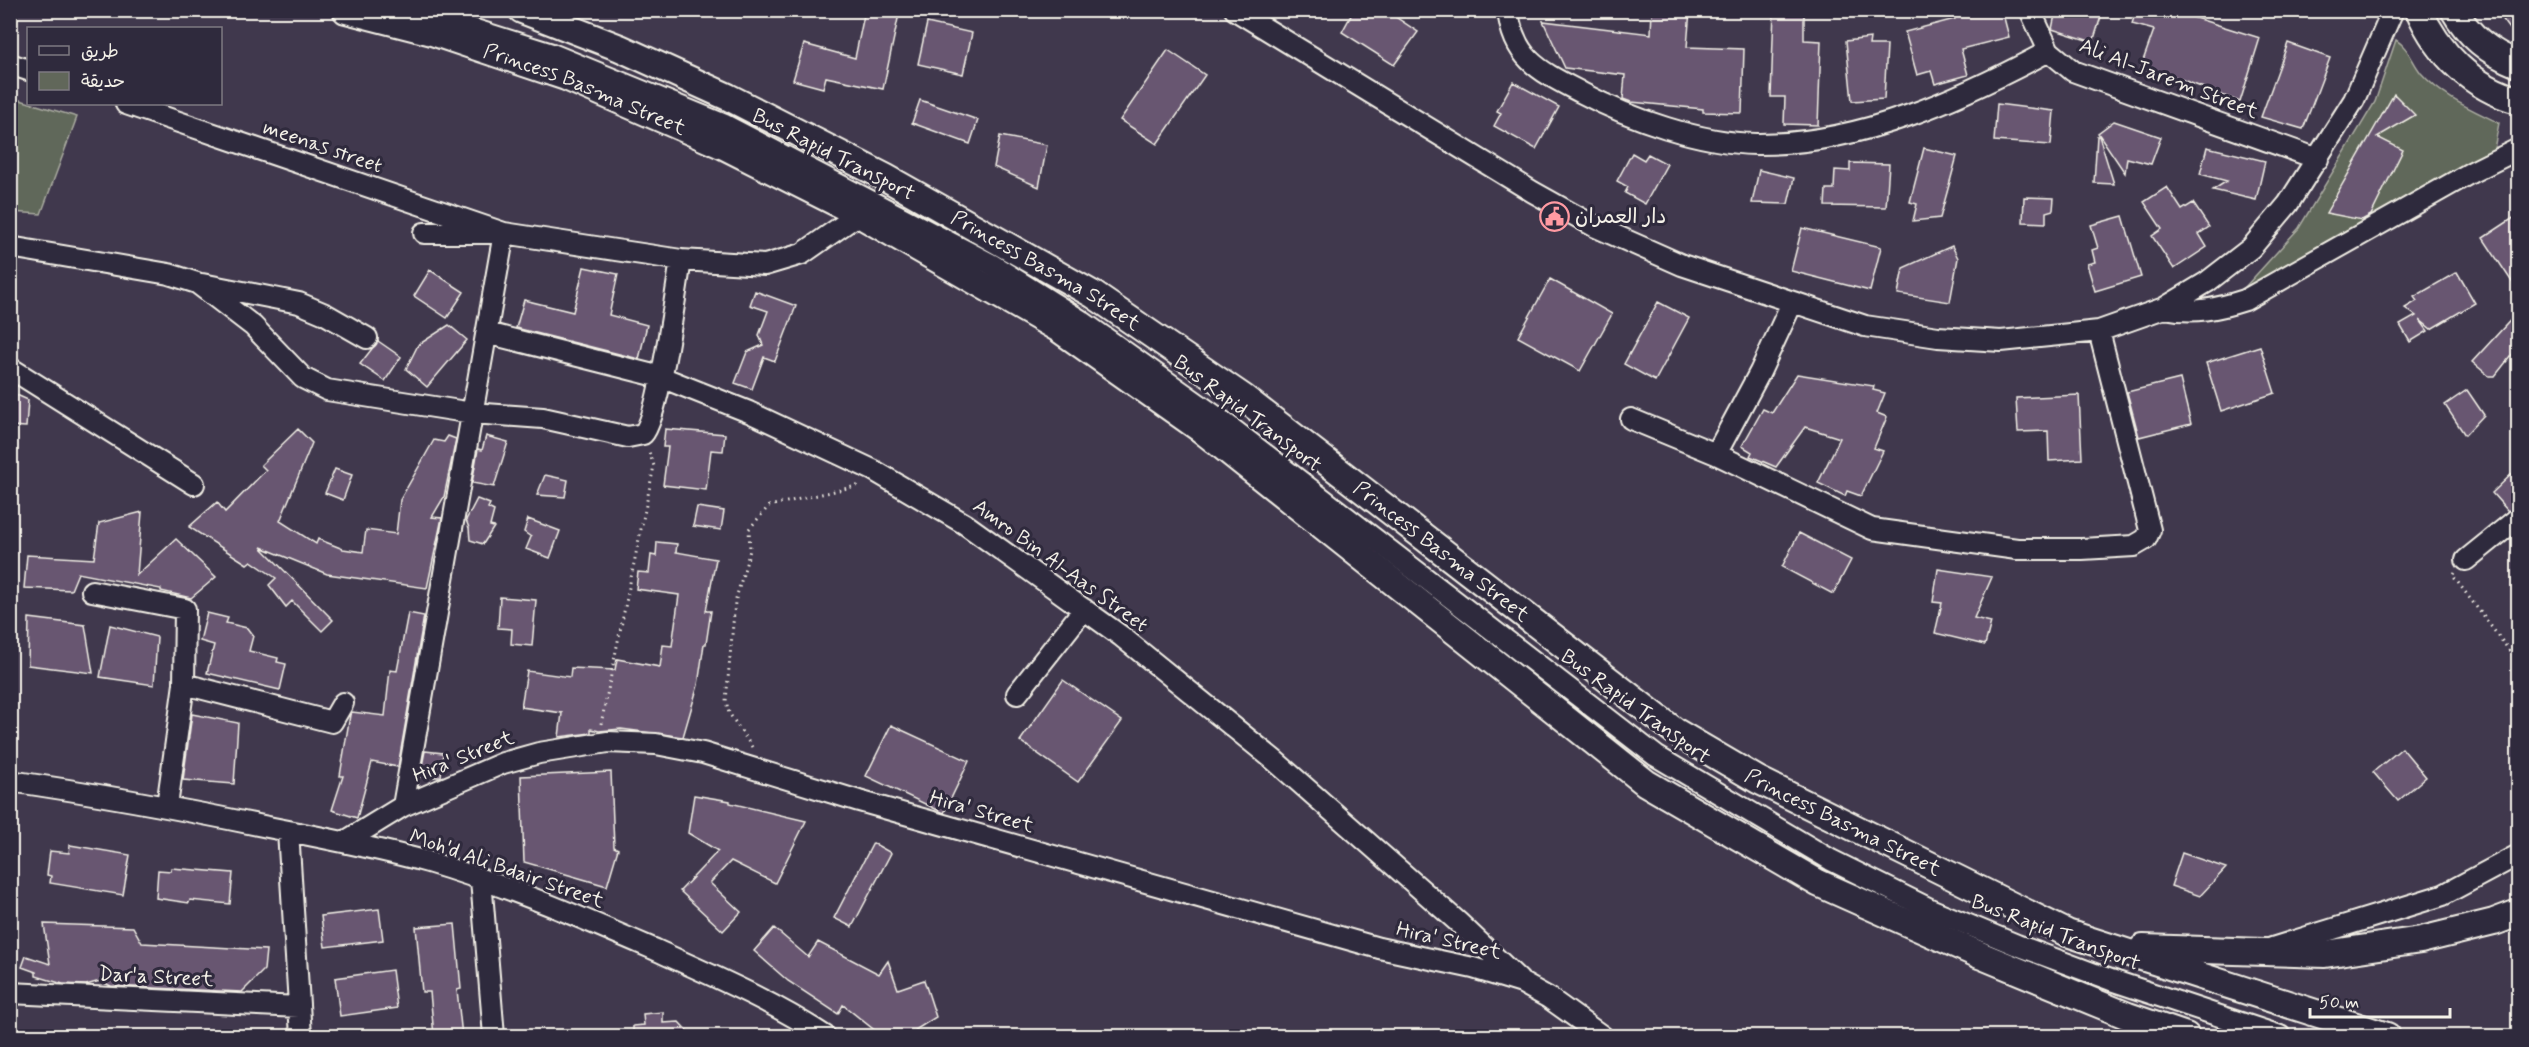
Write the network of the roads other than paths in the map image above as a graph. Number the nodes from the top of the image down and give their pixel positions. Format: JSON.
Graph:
{"nodes":[{"id":1,"x":346,"y":10,"type":"edge"},
{"id":2,"x":412,"y":10,"type":"edge"},
{"id":3,"x":522,"y":10,"type":"edge"},
{"id":4,"x":1235,"y":10,"type":"edge"},
{"id":5,"x":1508,"y":10,"type":"edge"},
{"id":6,"x":2030,"y":10,"type":"edge"},
{"id":7,"x":2393,"y":10,"type":"edge"},
{"id":8,"x":2419,"y":10,"type":"edge"},
{"id":9,"x":2454,"y":10,"type":"edge"},
{"id":10,"x":2049,"y":51,"type":"junction"},
{"id":11,"x":10,"y":64,"type":"edge"},
{"id":12,"x":2518,"y":64,"type":"edge"},
{"id":13,"x":27,"y":70,"type":"edge"},
{"id":14,"x":2518,"y":100,"type":"edge"},
{"id":15,"x":129,"y":105,"type":"edge"},
{"id":16,"x":2518,"y":150,"type":"edge"},
{"id":17,"x":2318,"y":159,"type":"junction"},
{"id":18,"x":859,"y":214,"type":"junction"},
{"id":19,"x":424,"y":233,"type":"dead end"},
{"id":20,"x":504,"y":233,"type":"junction"},
{"id":21,"x":10,"y":247,"type":"edge"},
{"id":22,"x":681,"y":260,"type":"junction"},
{"id":23,"x":197,"y":283,"type":"junction"},
{"id":24,"x":1792,"y":303,"type":"junction"},
{"id":25,"x":2164,"y":308,"type":"junction"},
{"id":26,"x":2099,"y":331,"type":"junction"},
{"id":27,"x":487,"y":333,"type":"junction"},
{"id":28,"x":367,"y":338,"type":"dead end"},
{"id":29,"x":10,"y":368,"type":"edge"},
{"id":30,"x":661,"y":377,"type":"junction"},
{"id":31,"x":472,"y":413,"type":"junction"},
{"id":32,"x":1631,"y":419,"type":"dead end"},
{"id":33,"x":1716,"y":454,"type":"junction"},
{"id":34,"x":194,"y":484,"type":"dead end"},
{"id":35,"x":2518,"y":518,"type":"edge"},
{"id":36,"x":2466,"y":560,"type":"road end"},
{"id":37,"x":92,"y":591,"type":"dead end"},
{"id":38,"x":1084,"y":609,"type":"junction"},
{"id":39,"x":184,"y":684,"type":"junction"},
{"id":40,"x":1017,"y":694,"type":"dead end"},
{"id":41,"x":343,"y":703,"type":"dead end"},
{"id":42,"x":10,"y":781,"type":"edge"},
{"id":43,"x":167,"y":806,"type":"junction"},
{"id":44,"x":403,"y":806,"type":"junction"},
{"id":45,"x":288,"y":831,"type":"junction"},
{"id":46,"x":346,"y":841,"type":"junction"},
{"id":47,"x":2518,"y":855,"type":"edge"},
{"id":48,"x":481,"y":880,"type":"junction"},
{"id":49,"x":2518,"y":913,"type":"edge"},
{"id":50,"x":2113,"y":947,"type":"junction"},
{"id":51,"x":2258,"y":952,"type":"junction"},
{"id":52,"x":1522,"y":983,"type":"junction"},
{"id":53,"x":10,"y":993,"type":"edge"},
{"id":54,"x":299,"y":1007,"type":"junction"},
{"id":55,"x":302,"y":1036,"type":"edge"},
{"id":56,"x":494,"y":1036,"type":"edge"},
{"id":57,"x":825,"y":1036,"type":"edge"},
{"id":58,"x":1602,"y":1036,"type":"edge"},
{"id":59,"x":2186,"y":1036,"type":"edge"},
{"id":60,"x":2280,"y":1036,"type":"edge"},
{"id":61,"x":2387,"y":1036,"type":"edge"}],
"edges":[{"from":1,"to":18,"type":"main road","name":"Princess Basma Street"},
{"from":2,"to":60,"type":"street","name":"Bus Rapid Transport"},
{"from":3,"to":50,"type":"main road","name":"Princess Basma Street"},
{"from":4,"to":24,"type":"street"},
{"from":5,"to":10,"type":"street"},
{"from":6,"to":10,"type":"street","name":"Ali Al-Jarem Street"},
{"from":7,"to":17,"type":"street"},
{"from":8,"to":14,"type":"main road"},
{"from":9,"to":12,"type":"main road"},
{"from":10,"to":17,"type":"street","name":"Ali Al-Jarem Street"},
{"from":11,"to":13,"type":"street"},
{"from":15,"to":20,"type":"street","name":"meenas street"},
{"from":16,"to":25,"type":"street"},
{"from":17,"to":25,"type":"street"},
{"from":18,"to":22,"type":"street"},
{"from":18,"to":59,"type":"main road","name":"Princess Basma Street"},
{"from":19,"to":20,"type":"street"},
{"from":20,"to":22,"type":"street"},
{"from":20,"to":27,"type":"street"},
{"from":21,"to":23,"type":"street"},
{"from":22,"to":30,"type":"street"},
{"from":23,"to":28,"type":"street"},
{"from":23,"to":31,"type":"street"},
{"from":24,"to":26,"type":"street"},
{"from":24,"to":33,"type":"street"},
{"from":25,"to":26,"type":"street"},
{"from":26,"to":33,"type":"street"},
{"from":27,"to":30,"type":"street","name":"Amro Bin Al-Aas Street"},
{"from":27,"to":31,"type":"street"},
{"from":29,"to":34,"type":"street"},
{"from":30,"to":31,"type":"street"},
{"from":30,"to":38,"type":"street","name":"Amro Bin Al-Aas Street"},
{"from":31,"to":44,"type":"street"},
{"from":32,"to":33,"type":"street"},
{"from":35,"to":36,"type":"street"},
{"from":37,"to":39,"type":"street"},
{"from":38,"to":40,"type":"street"},
{"from":38,"to":52,"type":"street","name":"Amro Bin Al-Aas Street"},
{"from":39,"to":41,"type":"street"},
{"from":39,"to":43,"type":"street"},
{"from":42,"to":43,"type":"street","name":"Moh'd Ali Bdair Street"},
{"from":43,"to":45,"type":"street","name":"Moh'd Ali Bdair Street"},
{"from":44,"to":46,"type":"street","name":"Hira' Street"},
{"from":44,"to":52,"type":"street","name":"Hira' Street"},
{"from":45,"to":46,"type":"street","name":"Moh'd Ali Bdair Street"},
{"from":45,"to":54,"type":"street"},
{"from":46,"to":48,"type":"street","name":"Moh'd Ali Bdair Street"},
{"from":47,"to":51,"type":"street"},
{"from":48,"to":56,"type":"street"},
{"from":48,"to":57,"type":"street","name":"Moh'd Ali Bdair Street"},
{"from":49,"to":51,"type":"main road"},
{"from":50,"to":51,"type":"main road"},
{"from":50,"to":61,"type":"main road","name":"Princess Basma Street"},
{"from":52,"to":58,"type":"street","name":"Hira' Street"},
{"from":53,"to":54,"type":"street","name":"Dar'a Street"},
{"from":54,"to":55,"type":"street"}]}
